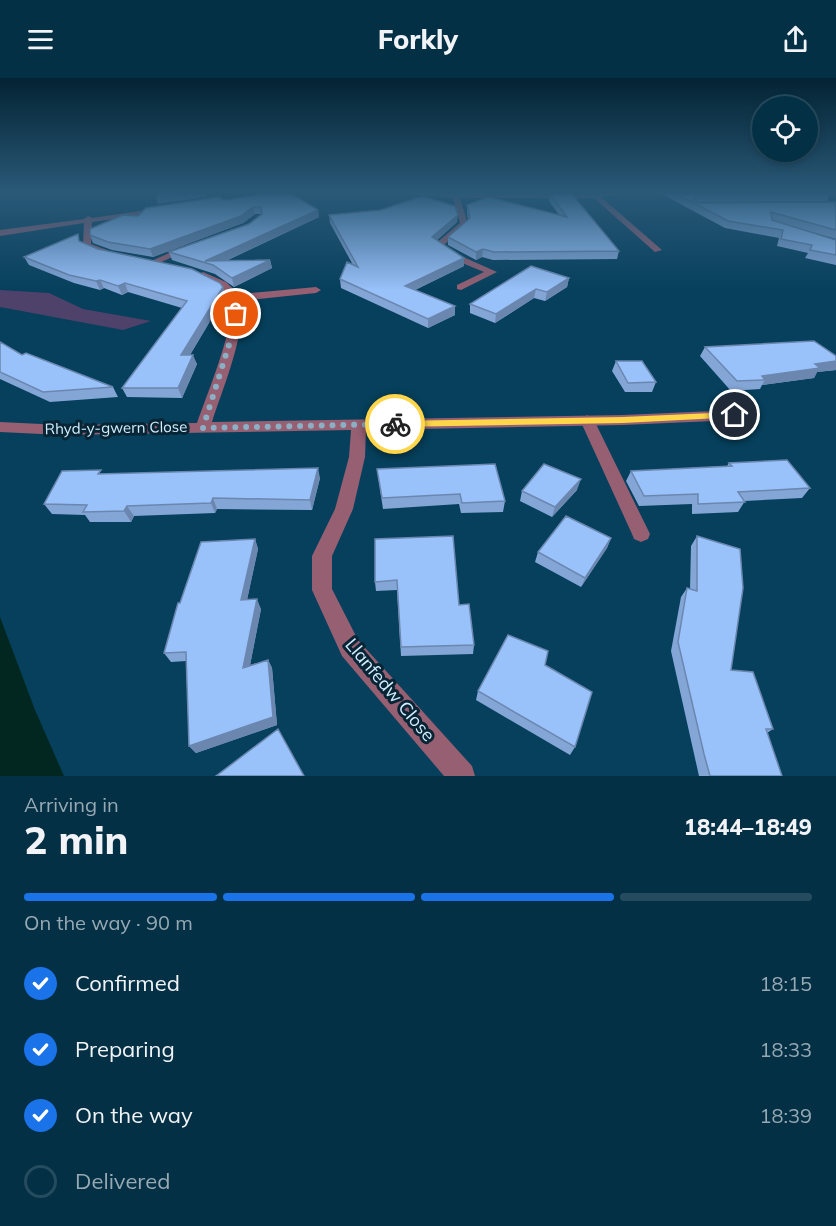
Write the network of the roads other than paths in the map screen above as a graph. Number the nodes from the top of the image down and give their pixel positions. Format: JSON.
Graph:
{"nodes":[{"id":1,"x":49,"y":225,"type":"edge"},
{"id":2,"x":88,"y":225,"type":"edge"},
{"id":3,"x":463,"y":225,"type":"edge"},
{"id":4,"x":629,"y":225,"type":"edge"},
{"id":5,"x":0,"y":233,"type":"edge"},
{"id":6,"x":195,"y":245,"type":"edge"},
{"id":7,"x":658,"y":250,"type":"dead end"},
{"id":8,"x":119,"y":256,"type":"edge"},
{"id":9,"x":171,"y":266,"type":"edge"},
{"id":10,"x":188,"y":271,"type":"edge"},
{"id":11,"x":461,"y":287,"type":"dead end"},
{"id":12,"x":316,"y":290,"type":"dead end"},
{"id":13,"x":293,"y":292,"type":"junction"},
{"id":14,"x":236,"y":298,"type":"junction"},
{"id":15,"x":295,"y":304,"type":"dead end"},
{"id":16,"x":735,"y":415,"type":"dead end"},
{"id":17,"x":587,"y":420,"type":"junction"},
{"id":18,"x":359,"y":425,"type":"junction"},
{"id":19,"x":0,"y":427,"type":"edge"},
{"id":20,"x":203,"y":428,"type":"junction"},
{"id":21,"x":641,"y":534,"type":"dead end"},
{"id":22,"x":462,"y":776,"type":"edge"}],
"edges":[{"from":1,"to":5,"type":"street"},
{"from":2,"to":8,"type":"street"},
{"from":3,"to":11,"type":"street"},
{"from":4,"to":7,"type":"street"},
{"from":6,"to":9,"type":"street"},
{"from":10,"to":14,"type":"street"},
{"from":12,"to":13,"type":"street"},
{"from":13,"to":14,"type":"street"},
{"from":13,"to":15,"type":"street"},
{"from":14,"to":20,"type":"street"},
{"from":16,"to":17,"type":"street","name":"Rhyd-y-gwern Close"},
{"from":17,"to":18,"type":"street","name":"Rhyd-y-gwern Close"},
{"from":17,"to":21,"type":"street"},
{"from":18,"to":20,"type":"street","name":"Rhyd-y-gwern Close"},
{"from":18,"to":22,"type":"street","name":"Llanfedw Close"},
{"from":19,"to":20,"type":"street","name":"Rhyd-y-gwern Close"}]}
